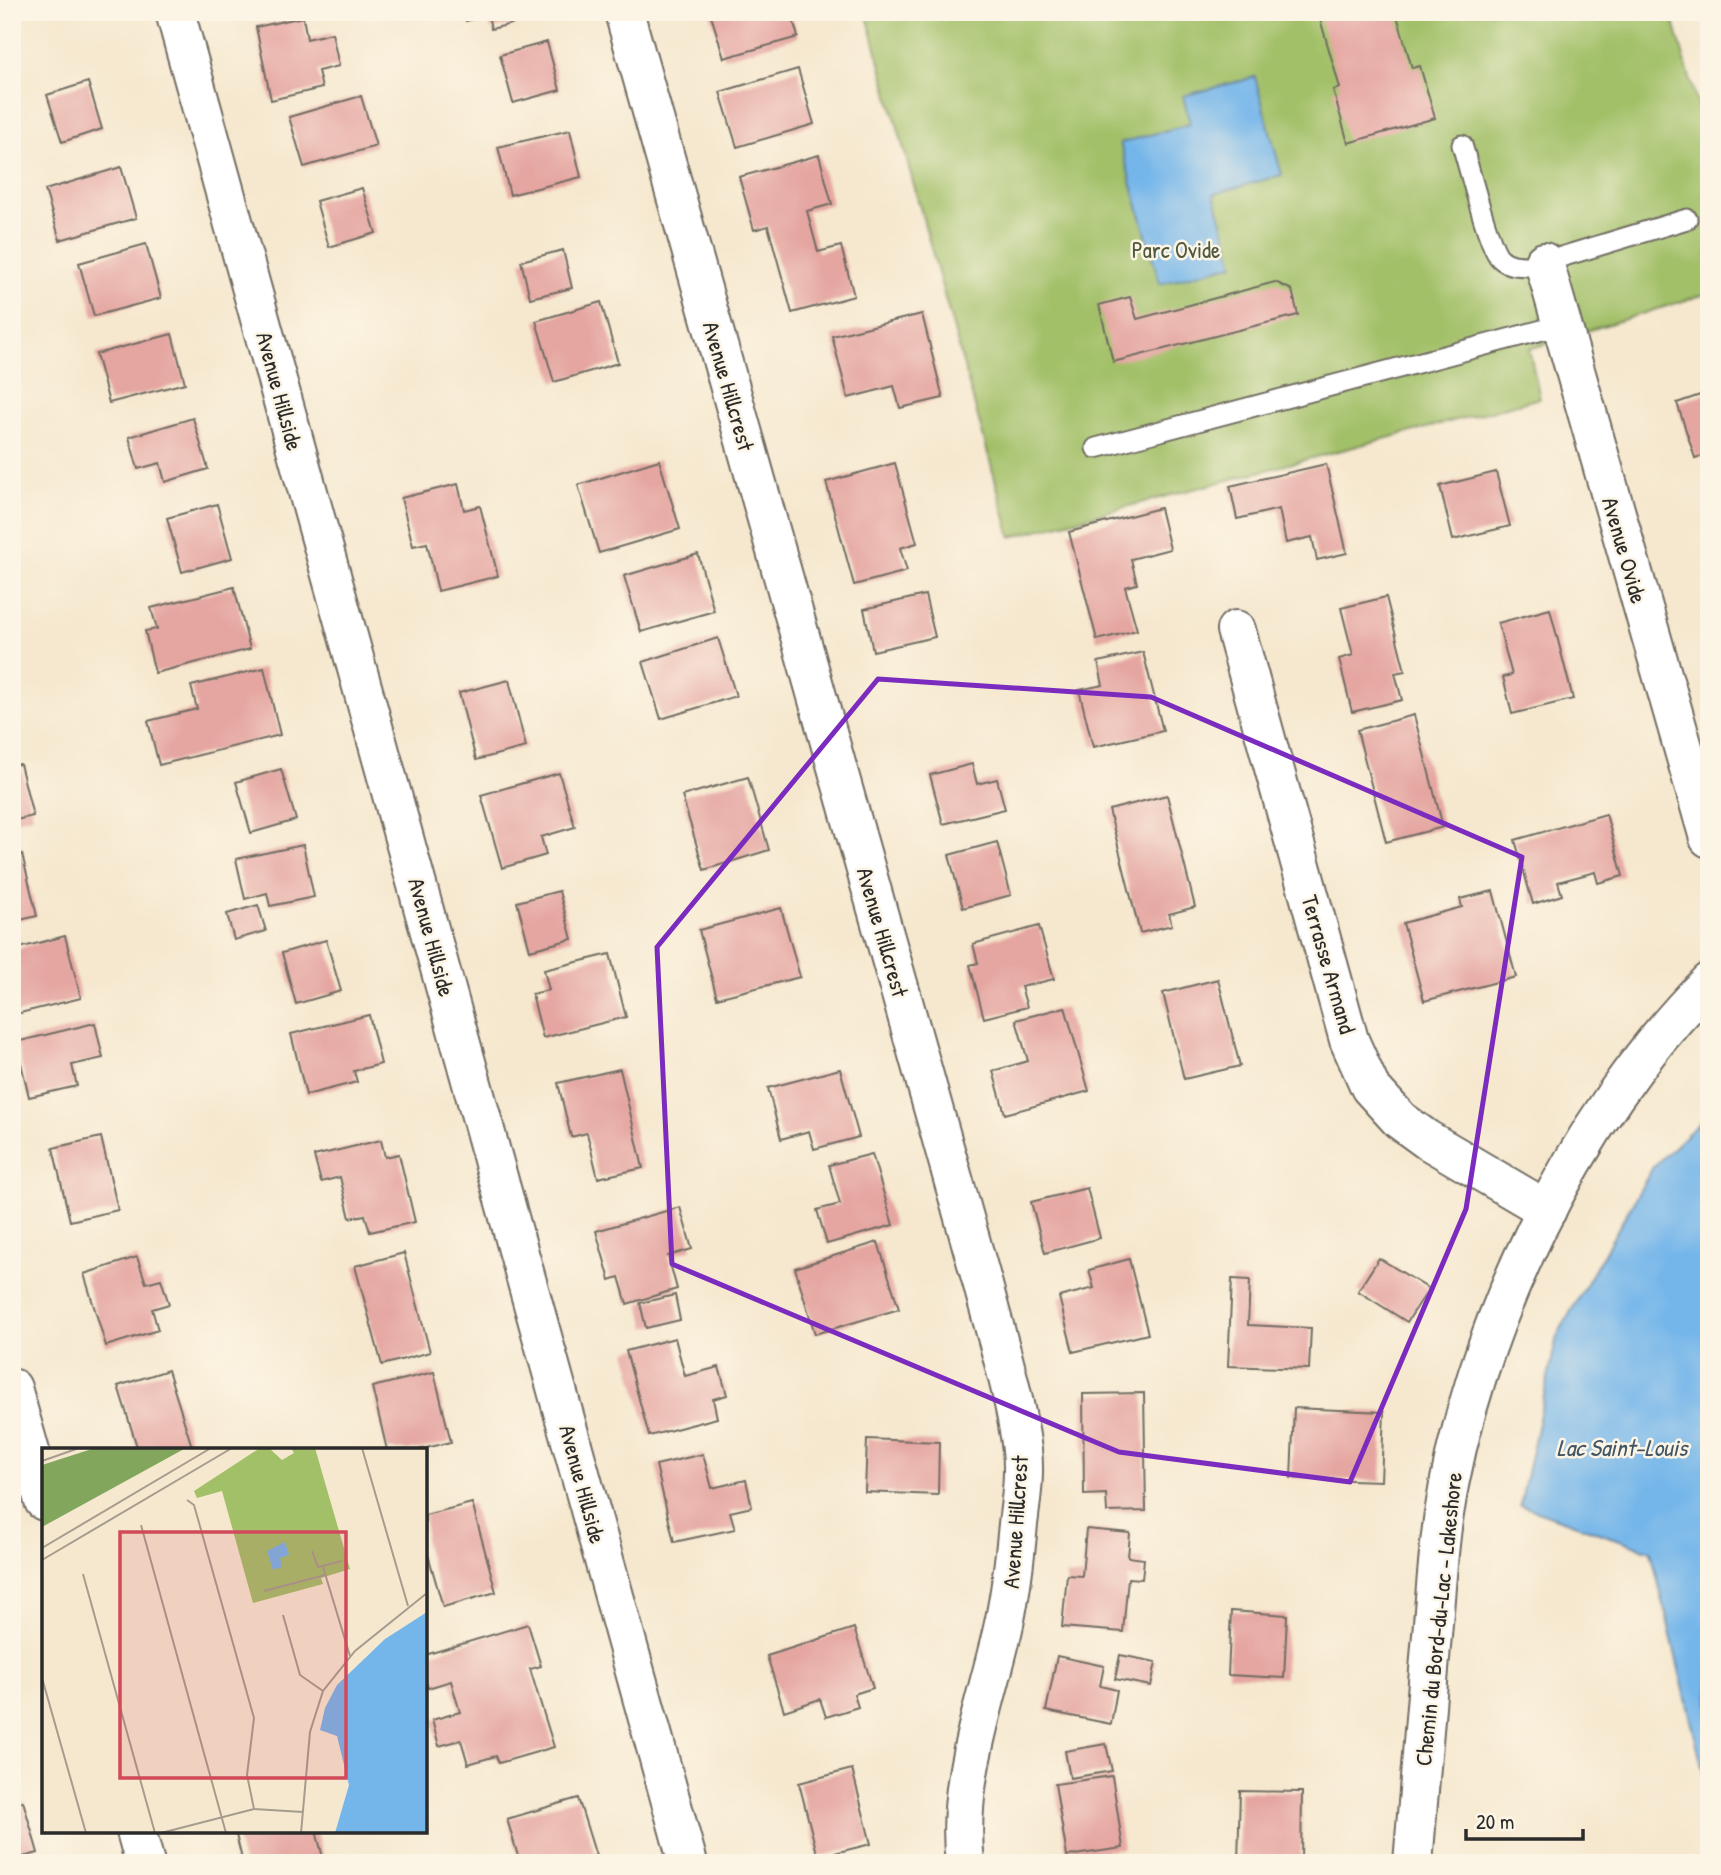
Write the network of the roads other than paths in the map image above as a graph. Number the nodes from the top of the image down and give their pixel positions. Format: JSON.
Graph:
{"nodes":[{"id":1,"x":175,"y":12,"type":"edge"},
{"id":2,"x":624,"y":12,"type":"edge"},
{"id":3,"x":1462,"y":145,"type":"dead end"},
{"id":4,"x":1687,"y":219,"type":"dead end"},
{"id":5,"x":1544,"y":262,"type":"junction"},
{"id":6,"x":1561,"y":325,"type":"junction"},
{"id":7,"x":1096,"y":449,"type":"dead end"},
{"id":8,"x":1236,"y":630,"type":"dead end"},
{"id":9,"x":1709,"y":838,"type":"edge"},
{"id":10,"x":1709,"y":982,"type":"edge"},
{"id":11,"x":1547,"y":1210,"type":"junction"},
{"id":12,"x":12,"y":1388,"type":"edge"},
{"id":13,"x":42,"y":1494,"type":"edge"},
{"id":14,"x":137,"y":1833,"type":"edge"},
{"id":15,"x":145,"y":1863,"type":"edge"},
{"id":16,"x":688,"y":1863,"type":"edge"},
{"id":17,"x":965,"y":1863,"type":"edge"},
{"id":18,"x":1413,"y":1863,"type":"edge"}],
"edges":[{"from":1,"to":16,"type":"street","name":"Avenue Hillside"},
{"from":2,"to":17,"type":"street","name":"Avenue Hillcrest"},
{"from":3,"to":5,"type":"lane"},
{"from":4,"to":5,"type":"lane"},
{"from":5,"to":6,"type":"street","name":"Avenue Ovide"},
{"from":6,"to":7,"type":"lane"},
{"from":6,"to":9,"type":"street","name":"Avenue Ovide"},
{"from":8,"to":11,"type":"street","name":"Terrasse Armand"},
{"from":10,"to":11,"type":"street","name":"Chemin du Bord-du-Lac - Lakeshore"},
{"from":11,"to":18,"type":"street","name":"Chemin du Bord-du-Lac - Lakeshore"},
{"from":12,"to":13,"type":"street"},
{"from":14,"to":15,"type":"street"}]}
